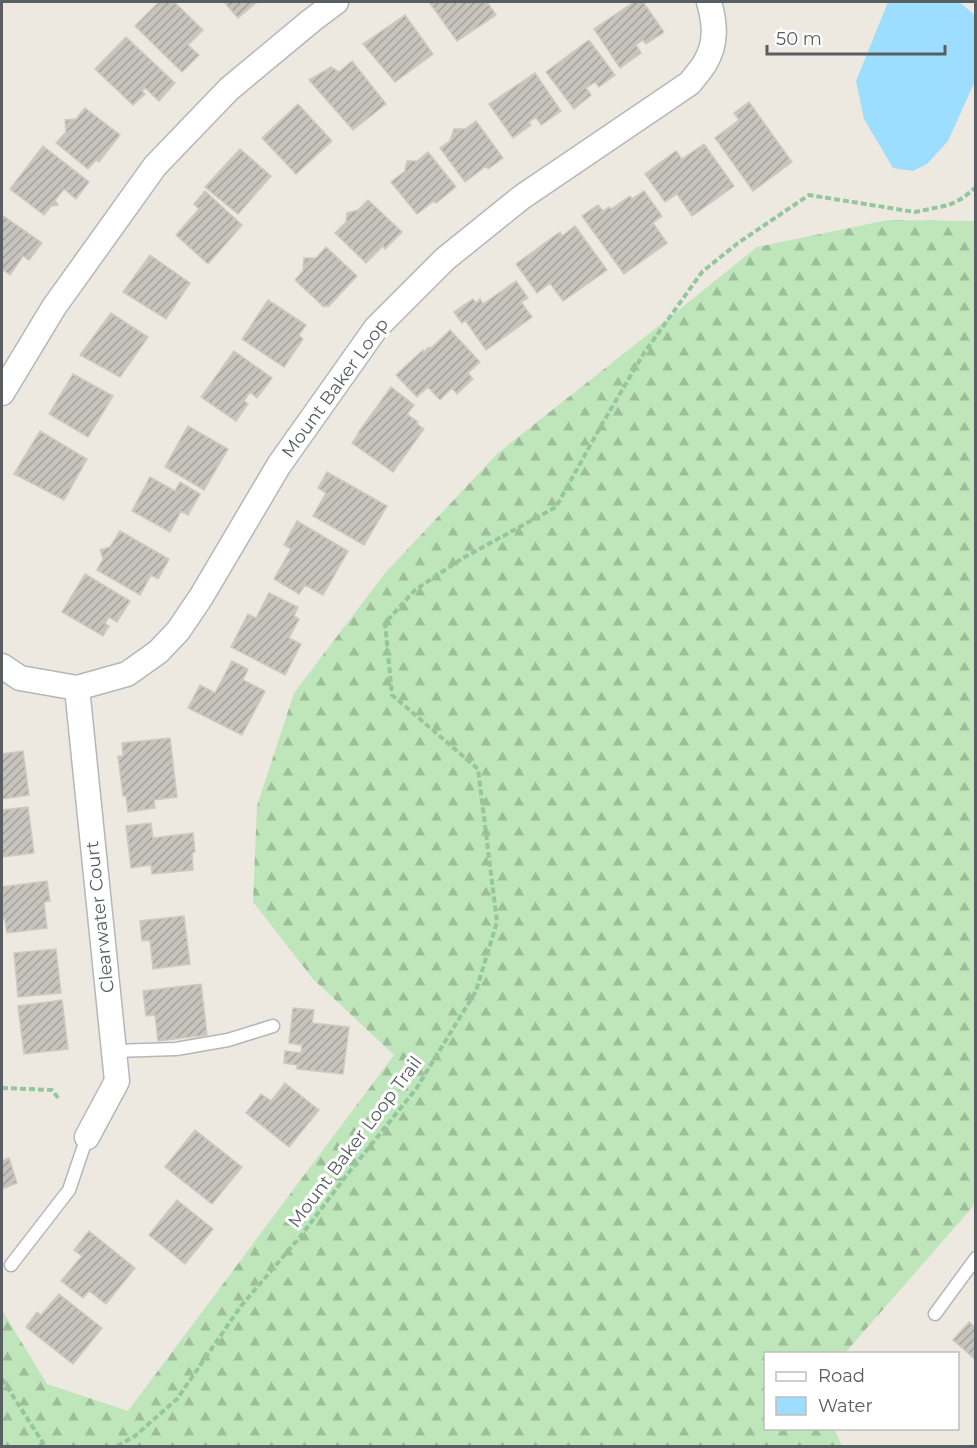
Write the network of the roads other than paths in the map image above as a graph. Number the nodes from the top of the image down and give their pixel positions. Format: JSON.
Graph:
{"nodes":[{"id":1,"x":336,"y":2,"type":"edge"},
{"id":2,"x":710,"y":2,"type":"edge"},
{"id":3,"x":2,"y":393,"type":"edge"},
{"id":4,"x":2,"y":666,"type":"edge"},
{"id":5,"x":77,"y":688,"type":"junction"},
{"id":6,"x":273,"y":1026,"type":"dead end"},
{"id":7,"x":114,"y":1051,"type":"junction"},
{"id":8,"x":87,"y":1137,"type":"joint"},
{"id":9,"x":975,"y":1258,"type":"edge"},
{"id":10,"x":11,"y":1265,"type":"dead end"},
{"id":11,"x":935,"y":1314,"type":"dead end"}],
"edges":[{"from":1,"to":3,"type":"street"},
{"from":2,"to":5,"type":"street","name":"Mount Baker Loop"},
{"from":4,"to":5,"type":"street","name":"Mount Baker Loop"},
{"from":5,"to":7,"type":"street","name":"Clearwater Court"},
{"from":6,"to":7,"type":"lane"},
{"from":7,"to":8,"type":"street","name":"Clearwater Court"},
{"from":8,"to":10,"type":"lane"},
{"from":9,"to":11,"type":"lane"}]}
